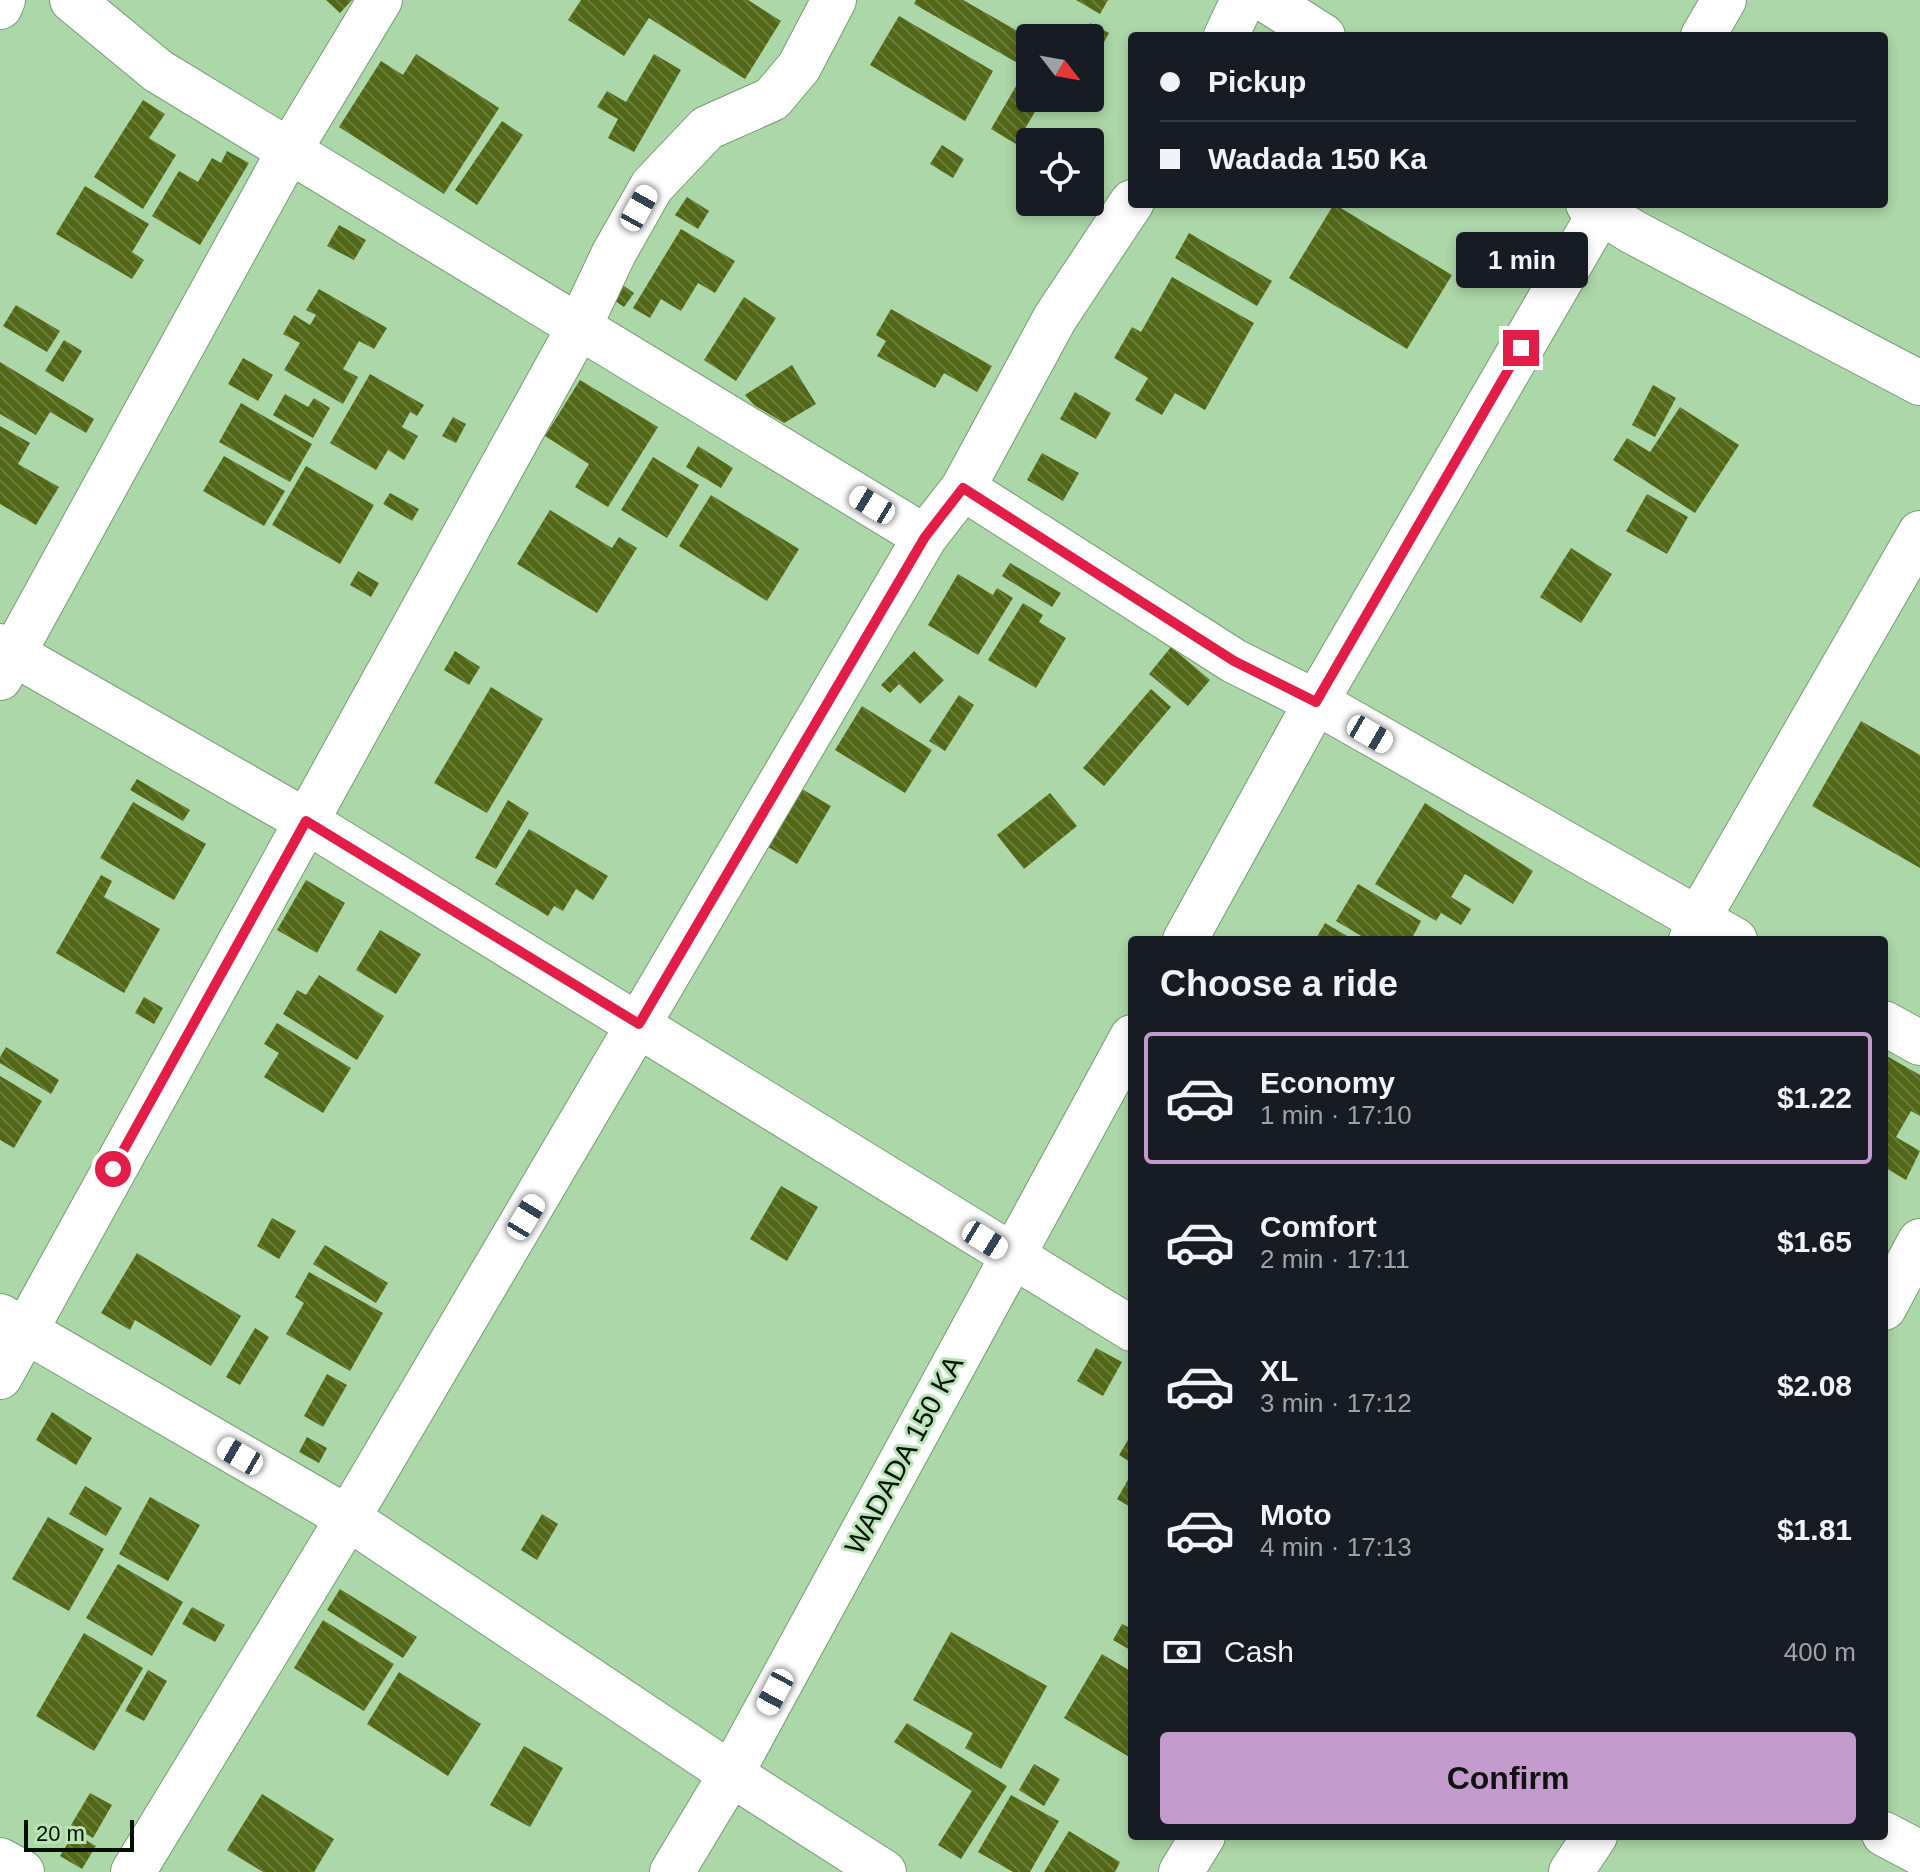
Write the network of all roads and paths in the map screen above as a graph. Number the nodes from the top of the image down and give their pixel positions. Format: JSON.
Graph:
{"nodes":[{"id":1,"x":3,"y":0,"type":"edge"},
{"id":2,"x":72,"y":0,"type":"edge"},
{"id":3,"x":380,"y":0,"type":"edge"},
{"id":4,"x":834,"y":0,"type":"edge"},
{"id":5,"x":1243,"y":0,"type":"edge"},
{"id":6,"x":1266,"y":0,"type":"edge"},
{"id":7,"x":1724,"y":0,"type":"edge"},
{"id":8,"x":0,"y":7,"type":"edge"},
{"id":9,"x":1228,"y":32,"type":"edge"},
{"id":10,"x":1317,"y":32,"type":"edge"},
{"id":11,"x":1705,"y":32,"type":"edge"},
{"id":12,"x":289,"y":151,"type":"junction"},
{"id":13,"x":1128,"y":208,"type":"edge"},
{"id":14,"x":1597,"y":208,"type":"edge"},
{"id":15,"x":1600,"y":208,"type":"edge"},
{"id":16,"x":579,"y":327,"type":"junction"},
{"id":17,"x":1920,"y":383,"type":"edge"},
{"id":18,"x":963,"y":488,"type":"junction"},
{"id":19,"x":1920,"y":533,"type":"edge"},
{"id":20,"x":925,"y":537,"type":"junction"},
{"id":21,"x":4,"y":659,"type":"edge"},
{"id":22,"x":1316,"y":702,"type":"junction"},
{"id":23,"x":306,"y":821,"type":"junction"},
{"id":24,"x":1708,"y":933,"type":"edge"},
{"id":25,"x":1187,"y":936,"type":"edge"},
{"id":26,"x":639,"y":1024,"type":"junction"},
{"id":27,"x":1888,"y":1025,"type":"edge"},
{"id":28,"x":1920,"y":1043,"type":"edge"},
{"id":29,"x":1128,"y":1044,"type":"edge"},
{"id":30,"x":1920,"y":1241,"type":"edge"},
{"id":31,"x":1011,"y":1256,"type":"junction"},
{"id":32,"x":1888,"y":1301,"type":"edge"},
{"id":33,"x":12,"y":1323,"type":"edge"},
{"id":34,"x":1128,"y":1327,"type":"edge"},
{"id":35,"x":0,"y":1377,"type":"edge"},
{"id":36,"x":348,"y":1518,"type":"junction"},
{"id":37,"x":731,"y":1774,"type":"junction"},
{"id":38,"x":1888,"y":1836,"type":"edge"},
{"id":39,"x":1201,"y":1840,"type":"edge"},
{"id":40,"x":1592,"y":1840,"type":"edge"},
{"id":41,"x":1920,"y":1853,"type":"edge"},
{"id":42,"x":0,"y":1860,"type":"edge"},
{"id":43,"x":22,"y":1872,"type":"edge"},
{"id":44,"x":133,"y":1872,"type":"edge"},
{"id":45,"x":672,"y":1872,"type":"edge"},
{"id":46,"x":884,"y":1872,"type":"edge"},
{"id":47,"x":1181,"y":1872,"type":"edge"},
{"id":48,"x":1571,"y":1872,"type":"edge"}],
"edges":[{"from":1,"to":8,"type":"street"},
{"from":2,"to":12,"type":"street"},
{"from":3,"to":12,"type":"street"},
{"from":4,"to":16,"type":"street"},
{"from":5,"to":9,"type":"street"},
{"from":6,"to":10,"type":"street"},
{"from":7,"to":11,"type":"street"},
{"from":12,"to":16,"type":"street"},
{"from":12,"to":21,"type":"street"},
{"from":13,"to":18,"type":"street"},
{"from":14,"to":22,"type":"street"},
{"from":15,"to":17,"type":"street"},
{"from":16,"to":20,"type":"street"},
{"from":16,"to":23,"type":"street"},
{"from":18,"to":20,"type":"street"},
{"from":18,"to":22,"type":"street"},
{"from":19,"to":24,"type":"street"},
{"from":20,"to":26,"type":"street"},
{"from":21,"to":23,"type":"street"},
{"from":22,"to":24,"type":"street"},
{"from":22,"to":25,"type":"street"},
{"from":23,"to":26,"type":"street"},
{"from":23,"to":33,"type":"street"},
{"from":26,"to":31,"type":"street"},
{"from":26,"to":36,"type":"street"},
{"from":27,"to":28,"type":"street"},
{"from":29,"to":31,"type":"street","name":"WADADA 150 KA"},
{"from":30,"to":32,"type":"street"},
{"from":31,"to":34,"type":"street"},
{"from":31,"to":37,"type":"street","name":"WADADA 150 KA"},
{"from":33,"to":35,"type":"street"},
{"from":33,"to":36,"type":"street"},
{"from":36,"to":37,"type":"street"},
{"from":36,"to":44,"type":"street"},
{"from":37,"to":45,"type":"street","name":"WADADA 150 KA"},
{"from":37,"to":46,"type":"street"},
{"from":38,"to":41,"type":"street"},
{"from":39,"to":47,"type":"street"},
{"from":40,"to":48,"type":"street"},
{"from":42,"to":43,"type":"street"}]}
